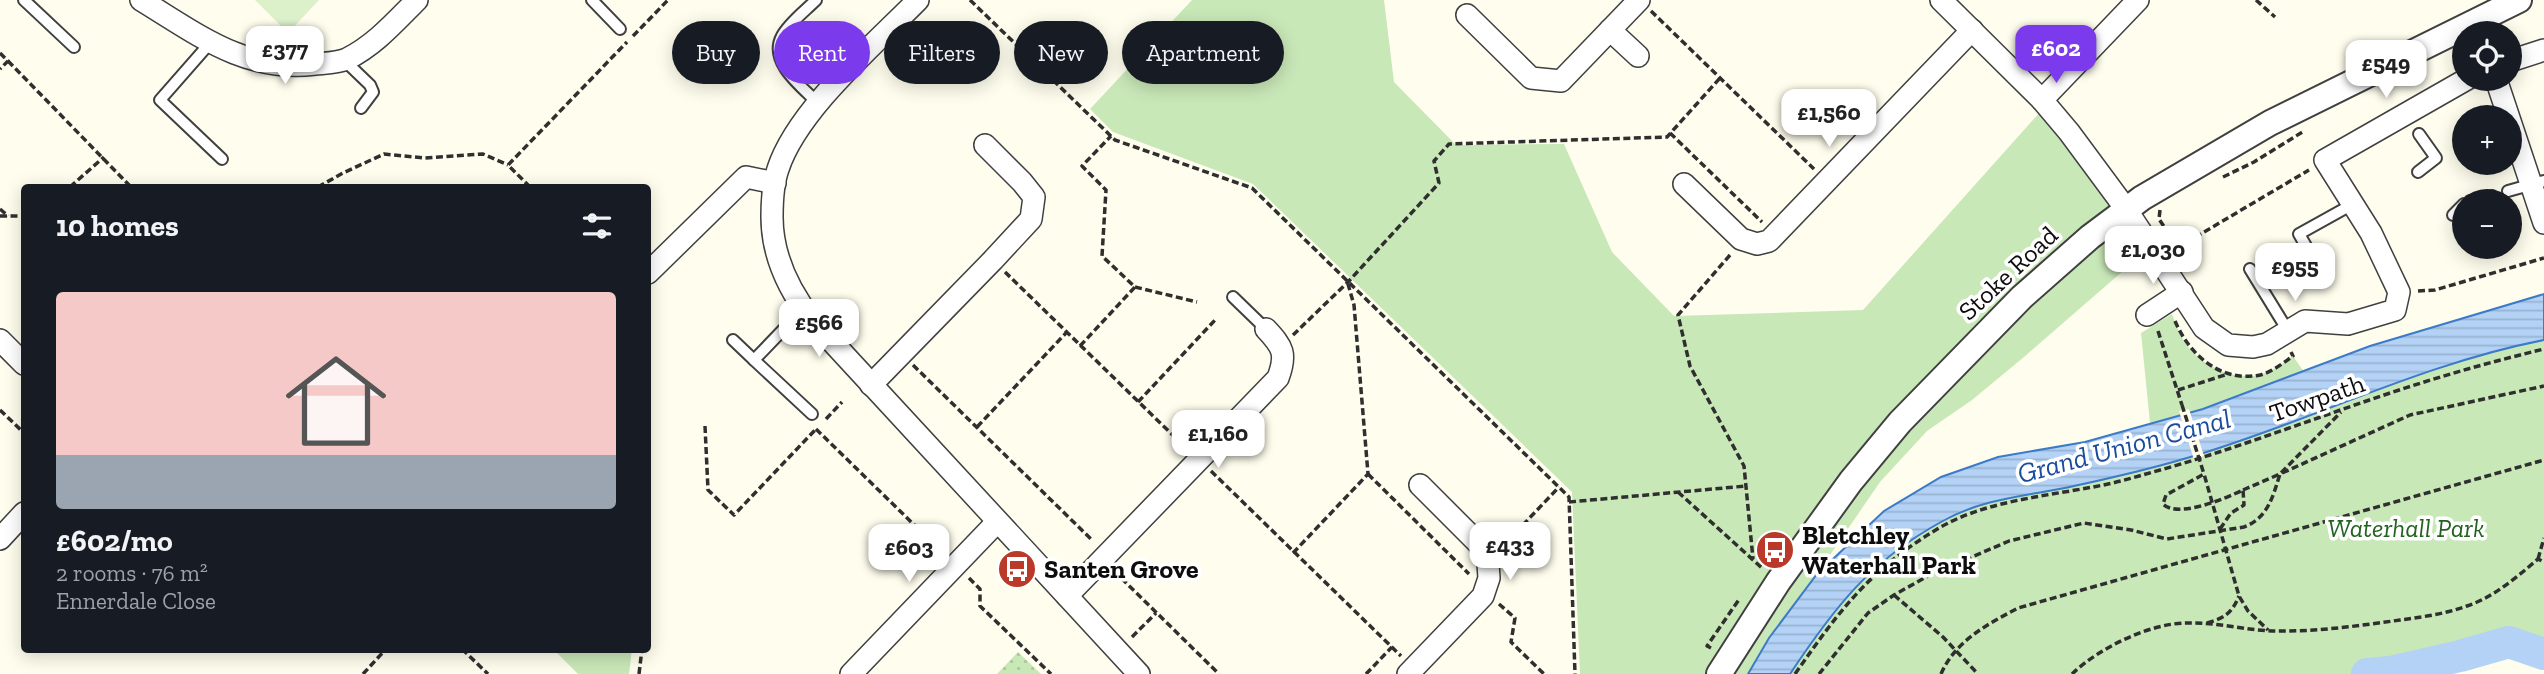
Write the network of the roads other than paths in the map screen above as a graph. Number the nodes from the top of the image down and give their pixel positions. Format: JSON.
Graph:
{"nodes":[{"id":1,"x":24,"y":0,"type":"edge"},
{"id":2,"x":141,"y":0,"type":"edge"},
{"id":3,"x":417,"y":0,"type":"edge"},
{"id":4,"x":592,"y":0,"type":"edge"},
{"id":5,"x":816,"y":0,"type":"edge"},
{"id":6,"x":918,"y":0,"type":"edge"},
{"id":7,"x":1941,"y":0,"type":"edge"},
{"id":8,"x":2138,"y":0,"type":"edge"},
{"id":9,"x":2519,"y":0,"type":"edge"},
{"id":10,"x":1644,"y":4,"type":"edge"},
{"id":11,"x":1466,"y":15,"type":"dead end"},
{"id":12,"x":620,"y":29,"type":"dead end"},
{"id":13,"x":1610,"y":30,"type":"junction"},
{"id":14,"x":1972,"y":30,"type":"junction"},
{"id":15,"x":210,"y":43,"type":"junction"},
{"id":16,"x":74,"y":47,"type":"dead end"},
{"id":17,"x":2544,"y":50,"type":"edge"},
{"id":18,"x":1638,"y":57,"type":"dead end"},
{"id":19,"x":2522,"y":57,"type":"edge"},
{"id":20,"x":344,"y":61,"type":"junction"},
{"id":21,"x":2452,"y":88,"type":"edge"},
{"id":22,"x":2501,"y":91,"type":"edge"},
{"id":23,"x":2042,"y":100,"type":"junction"},
{"id":24,"x":818,"y":103,"type":"junction"},
{"id":25,"x":361,"y":108,"type":"dead end"},
{"id":26,"x":2419,"y":134,"type":"dead end"},
{"id":27,"x":985,"y":145,"type":"dead end"},
{"id":28,"x":222,"y":159,"type":"dead end"},
{"id":29,"x":2418,"y":172,"type":"dead end"},
{"id":30,"x":2538,"y":182,"type":"edge"},
{"id":31,"x":775,"y":183,"type":"junction"},
{"id":32,"x":1684,"y":184,"type":"dead end"},
{"id":33,"x":2515,"y":189,"type":"edge"},
{"id":34,"x":2353,"y":204,"type":"junction"},
{"id":35,"x":2126,"y":209,"type":"junction"},
{"id":36,"x":2544,"y":223,"type":"edge"},
{"id":37,"x":2310,"y":253,"type":"dead end"},
{"id":38,"x":2250,"y":269,"type":"dead end"},
{"id":39,"x":651,"y":270,"type":"edge"},
{"id":40,"x":2182,"y":292,"type":"junction"},
{"id":41,"x":1233,"y":297,"type":"dead end"},
{"id":42,"x":803,"y":309,"type":"junction"},
{"id":43,"x":2147,"y":315,"type":"road end"},
{"id":44,"x":2288,"y":331,"type":"junction"},
{"id":45,"x":1273,"y":337,"type":"joint"},
{"id":46,"x":0,"y":340,"type":"edge"},
{"id":47,"x":733,"y":340,"type":"dead end"},
{"id":48,"x":754,"y":360,"type":"junction"},
{"id":49,"x":21,"y":361,"type":"edge"},
{"id":50,"x":871,"y":385,"type":"junction"},
{"id":51,"x":812,"y":414,"type":"dead end"},
{"id":52,"x":1420,"y":485,"type":"dead end"},
{"id":53,"x":21,"y":516,"type":"edge"},
{"id":54,"x":997,"y":522,"type":"junction"},
{"id":55,"x":0,"y":539,"type":"edge"},
{"id":56,"x":1068,"y":596,"type":"junction"},
{"id":57,"x":1411,"y":671,"type":"edge"},
{"id":58,"x":851,"y":674,"type":"edge"},
{"id":59,"x":1139,"y":674,"type":"edge"},
{"id":60,"x":1720,"y":674,"type":"edge"}],
"edges":[{"from":1,"to":16,"type":"lane"},
{"from":2,"to":15,"type":"street"},
{"from":3,"to":20,"type":"street"},
{"from":4,"to":12,"type":"lane"},
{"from":5,"to":24,"type":"lane"},
{"from":6,"to":24,"type":"street"},
{"from":7,"to":14,"type":"street"},
{"from":8,"to":23,"type":"street"},
{"from":9,"to":35,"type":"street","name":"Stoke Road"},
{"from":10,"to":13,"type":"street"},
{"from":11,"to":13,"type":"street"},
{"from":13,"to":18,"type":"street"},
{"from":14,"to":23,"type":"street"},
{"from":14,"to":32,"type":"street"},
{"from":15,"to":20,"type":"street"},
{"from":15,"to":28,"type":"lane"},
{"from":17,"to":19,"type":"street"},
{"from":20,"to":25,"type":"lane"},
{"from":21,"to":34,"type":"street"},
{"from":22,"to":30,"type":"street"},
{"from":23,"to":35,"type":"street"},
{"from":24,"to":31,"type":"street"},
{"from":26,"to":29,"type":"lane"},
{"from":27,"to":50,"type":"street"},
{"from":30,"to":33,"type":"lane"},
{"from":30,"to":36,"type":"street"},
{"from":31,"to":39,"type":"street"},
{"from":31,"to":42,"type":"street"},
{"from":34,"to":37,"type":"lane"},
{"from":34,"to":44,"type":"street"},
{"from":35,"to":40,"type":"street"},
{"from":35,"to":60,"type":"street","name":"Stoke Road"},
{"from":38,"to":44,"type":"lane"},
{"from":40,"to":43,"type":"street"},
{"from":40,"to":44,"type":"street"},
{"from":41,"to":45,"type":"lane"},
{"from":42,"to":48,"type":"lane"},
{"from":42,"to":50,"type":"street"},
{"from":45,"to":56,"type":"street"},
{"from":46,"to":49,"type":"street"},
{"from":47,"to":48,"type":"lane"},
{"from":48,"to":51,"type":"lane"},
{"from":50,"to":54,"type":"street"},
{"from":52,"to":57,"type":"street"},
{"from":53,"to":55,"type":"street"},
{"from":54,"to":56,"type":"street"},
{"from":54,"to":58,"type":"street"},
{"from":56,"to":59,"type":"street"}]}
